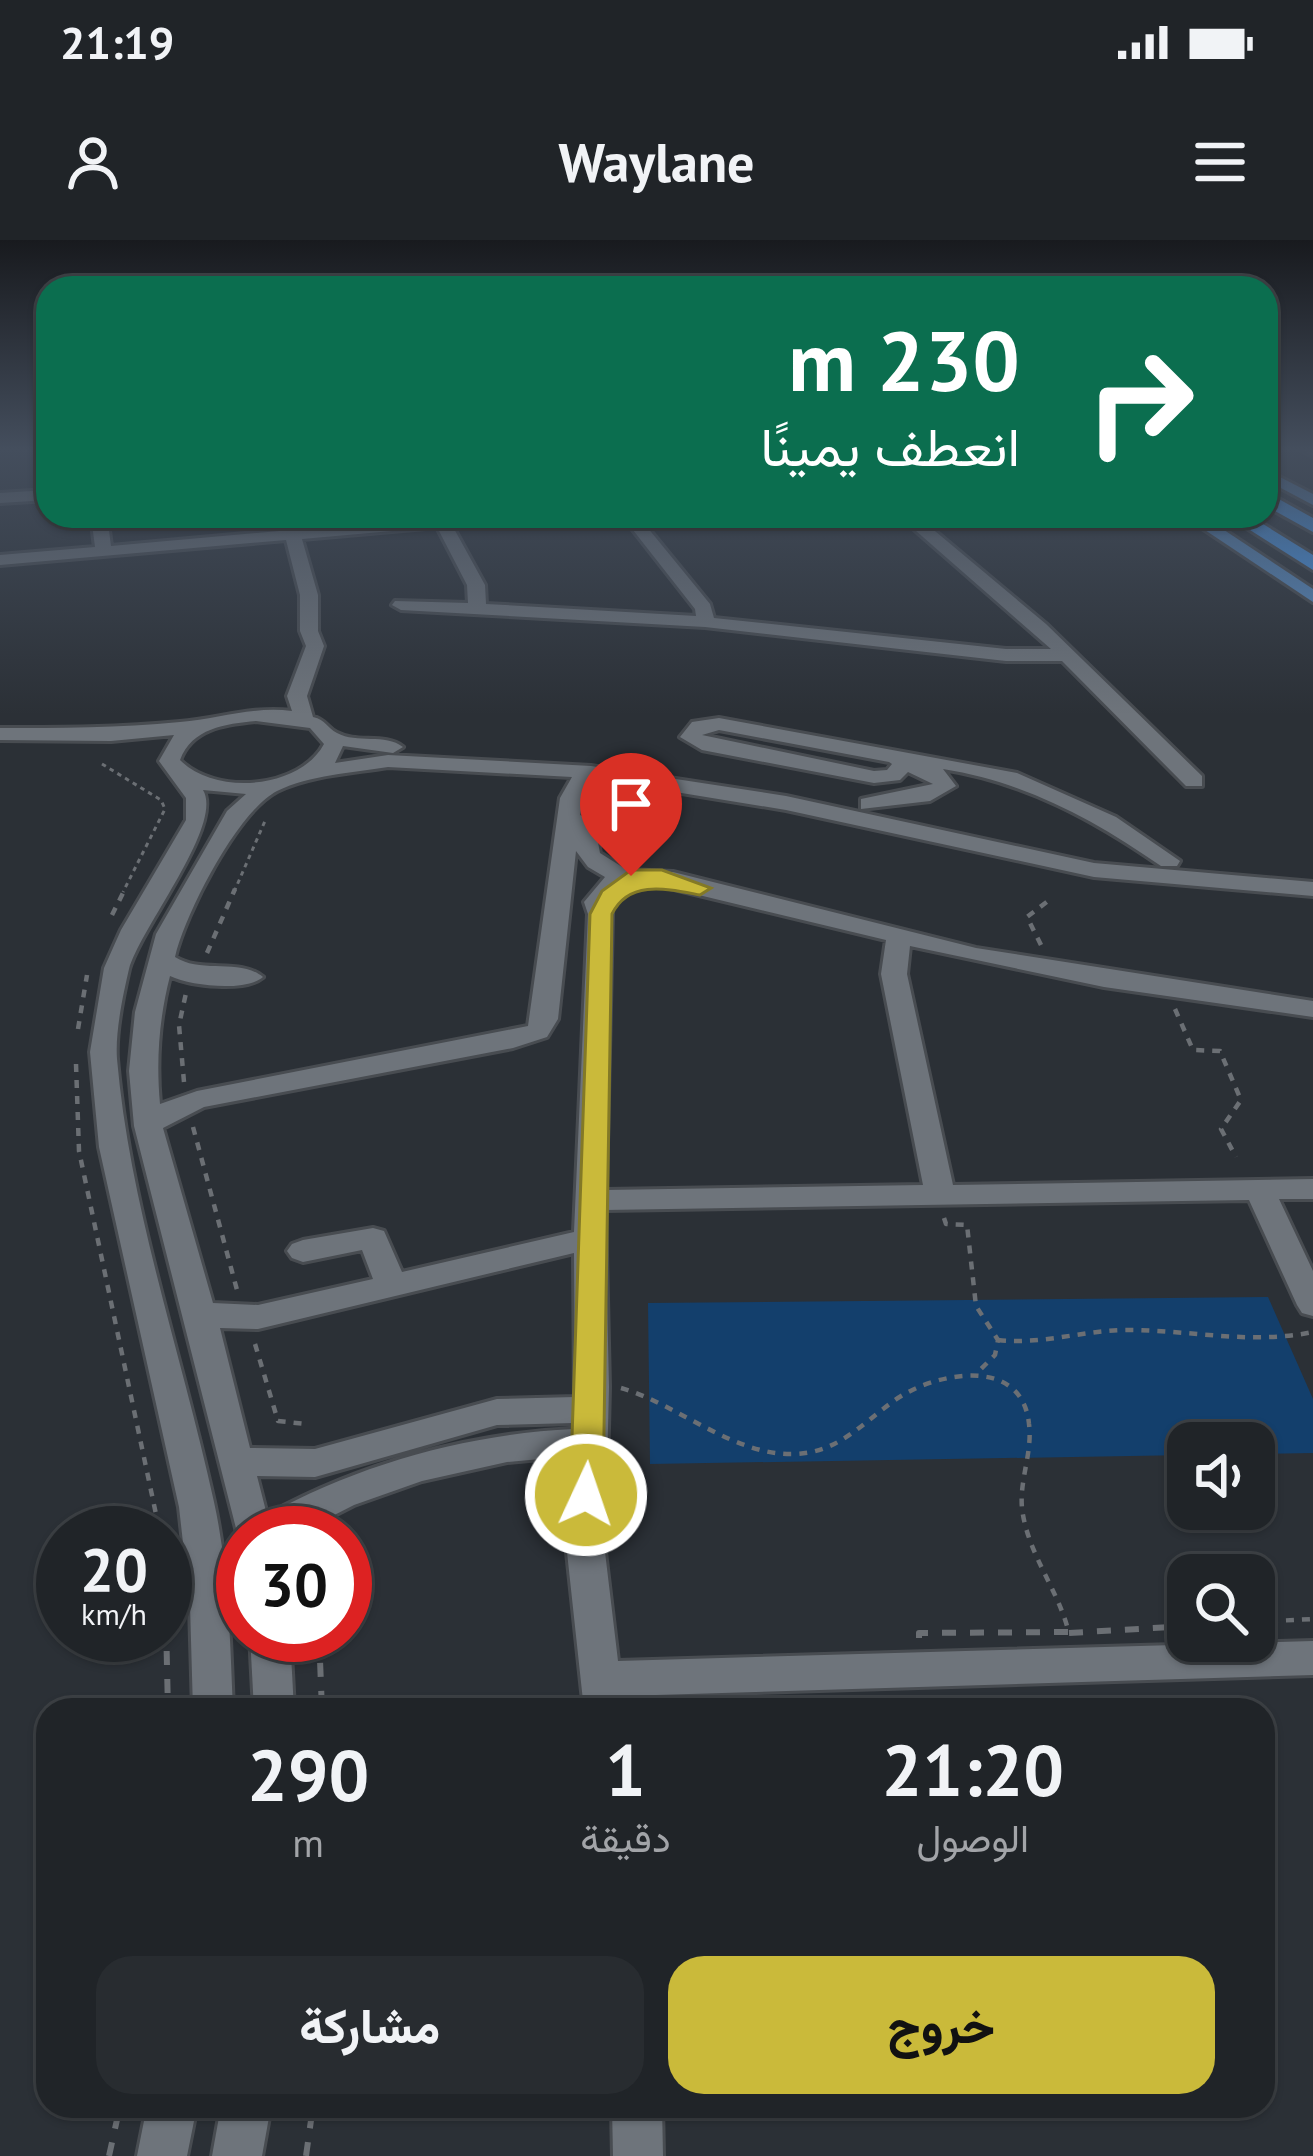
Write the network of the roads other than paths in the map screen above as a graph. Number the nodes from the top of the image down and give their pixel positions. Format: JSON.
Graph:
{"nodes":[{"id":1,"x":102,"y":536,"type":"edge"},
{"id":2,"x":276,"y":536,"type":"edge"},
{"id":3,"x":293,"y":536,"type":"edge"},
{"id":4,"x":449,"y":536,"type":"edge"},
{"id":5,"x":646,"y":536,"type":"edge"},
{"id":6,"x":931,"y":536,"type":"edge"},
{"id":7,"x":1222,"y":536,"type":"edge"},
{"id":8,"x":1269,"y":536,"type":"edge"},
{"id":9,"x":104,"y":551,"type":"junction"},
{"id":10,"x":0,"y":560,"type":"edge"},
{"id":11,"x":1313,"y":564,"type":"edge"},
{"id":12,"x":1313,"y":598,"type":"edge"},
{"id":13,"x":401,"y":605,"type":"dead end"},
{"id":14,"x":477,"y":608,"type":"junction"},
{"id":15,"x":705,"y":622,"type":"junction"},
{"id":16,"x":1068,"y":655,"type":"junction"},
{"id":17,"x":304,"y":719,"type":"junction"},
{"id":18,"x":206,"y":725,"type":"junction"},
{"id":19,"x":0,"y":734,"type":"edge"},
{"id":20,"x":334,"y":740,"type":"junction"},
{"id":21,"x":0,"y":750,"type":"edge"},
{"id":22,"x":903,"y":764,"type":"junction"},
{"id":23,"x":589,"y":768,"type":"junction"},
{"id":24,"x":178,"y":773,"type":"junction"},
{"id":25,"x":310,"y":773,"type":"junction"},
{"id":26,"x":1194,"y":781,"type":"dead end"},
{"id":27,"x":271,"y":799,"type":"junction"},
{"id":28,"x":869,"y":804,"type":"junction"},
{"id":29,"x":583,"y":821,"type":"dead end"},
{"id":30,"x":1169,"y":861,"type":"junction"},
{"id":31,"x":1313,"y":870,"type":"edge"},
{"id":32,"x":632,"y":880,"type":"junction"},
{"id":33,"x":1313,"y":889,"type":"edge"},
{"id":34,"x":898,"y":939,"type":"junction"},
{"id":35,"x":160,"y":959,"type":"junction"},
{"id":36,"x":208,"y":974,"type":"junction"},
{"id":37,"x":250,"y":977,"type":"dead end"},
{"id":38,"x":152,"y":998,"type":"junction"},
{"id":39,"x":1313,"y":1009,"type":"edge"},
{"id":40,"x":148,"y":1126,"type":"junction"},
{"id":41,"x":1313,"y":1189,"type":"edge"},
{"id":42,"x":1260,"y":1190,"type":"junction"},
{"id":43,"x":940,"y":1196,"type":"junction"},
{"id":44,"x":590,"y":1200,"type":"junction"},
{"id":45,"x":589,"y":1240,"type":"junction"},
{"id":46,"x":303,"y":1251,"type":"dead end"},
{"id":47,"x":392,"y":1286,"type":"junction"},
{"id":48,"x":1313,"y":1305,"type":"edge"},
{"id":49,"x":200,"y":1310,"type":"junction"},
{"id":50,"x":250,"y":1319,"type":"junction"},
{"id":51,"x":211,"y":1355,"type":"junction"},
{"id":52,"x":590,"y":1413,"type":"junction"},
{"id":53,"x":457,"y":1440,"type":"junction"},
{"id":54,"x":236,"y":1462,"type":"junction"},
{"id":55,"x":247,"y":1506,"type":"edge"},
{"id":56,"x":317,"y":1506,"type":"edge"},
{"id":57,"x":1313,"y":1658,"type":"edge"},
{"id":58,"x":271,"y":1662,"type":"edge"},
{"id":59,"x":602,"y":1694,"type":"edge"},
{"id":60,"x":213,"y":1698,"type":"edge"},
{"id":61,"x":273,"y":1698,"type":"edge"},
{"id":62,"x":170,"y":2118,"type":"edge"},
{"id":63,"x":244,"y":2118,"type":"edge"},
{"id":64,"x":637,"y":2118,"type":"edge"},
{"id":65,"x":162,"y":2156,"type":"edge"},
{"id":66,"x":237,"y":2156,"type":"edge"},
{"id":67,"x":638,"y":2156,"type":"edge"}],
"edges":[{"from":1,"to":9,"type":"street"},
{"from":2,"to":9,"type":"street"},
{"from":3,"to":17,"type":"street"},
{"from":4,"to":14,"type":"street"},
{"from":5,"to":15,"type":"street"},
{"from":6,"to":16,"type":"street"},
{"from":7,"to":12,"type":"main road"},
{"from":8,"to":11,"type":"highway"},
{"from":9,"to":10,"type":"street"},
{"from":13,"to":14,"type":"street"},
{"from":14,"to":15,"type":"street"},
{"from":15,"to":16,"type":"street"},
{"from":16,"to":26,"type":"street"},
{"from":17,"to":18,"type":"street"},
{"from":17,"to":20,"type":"street"},
{"from":18,"to":19,"type":"street"},
{"from":18,"to":24,"type":"street"},
{"from":20,"to":23,"type":"street"},
{"from":20,"to":25,"type":"street"},
{"from":21,"to":24,"type":"street"},
{"from":22,"to":22,"type":"street"},
{"from":22,"to":28,"type":"street"},
{"from":22,"to":30,"type":"street"},
{"from":23,"to":25,"type":"street"},
{"from":23,"to":28,"type":"street"},
{"from":23,"to":33,"type":"street"},
{"from":23,"to":40,"type":"street"},
{"from":24,"to":27,"type":"street"},
{"from":24,"to":60,"type":"street"},
{"from":25,"to":27,"type":"street"},
{"from":27,"to":35,"type":"street"},
{"from":28,"to":30,"type":"street"},
{"from":29,"to":32,"type":"street"},
{"from":30,"to":31,"type":"street"},
{"from":32,"to":34,"type":"street"},
{"from":32,"to":44,"type":"street"},
{"from":34,"to":39,"type":"street"},
{"from":34,"to":43,"type":"street"},
{"from":35,"to":36,"type":"street"},
{"from":35,"to":38,"type":"street"},
{"from":36,"to":37,"type":"street"},
{"from":36,"to":38,"type":"street"},
{"from":38,"to":40,"type":"street"},
{"from":40,"to":49,"type":"street"},
{"from":41,"to":42,"type":"street"},
{"from":42,"to":43,"type":"street"},
{"from":42,"to":48,"type":"street"},
{"from":43,"to":44,"type":"street"},
{"from":44,"to":45,"type":"street"},
{"from":45,"to":47,"type":"street"},
{"from":45,"to":52,"type":"street"},
{"from":46,"to":47,"type":"street"},
{"from":47,"to":50,"type":"street"},
{"from":49,"to":50,"type":"street"},
{"from":49,"to":51,"type":"street"},
{"from":50,"to":51,"type":"street"},
{"from":51,"to":54,"type":"street"},
{"from":52,"to":53,"type":"street"},
{"from":52,"to":59,"type":"street"},
{"from":53,"to":54,"type":"street"},
{"from":53,"to":56,"type":"street"},
{"from":54,"to":55,"type":"street"},
{"from":57,"to":59,"type":"street"},
{"from":58,"to":61,"type":"street"},
{"from":62,"to":65,"type":"street"},
{"from":63,"to":66,"type":"street"},
{"from":64,"to":67,"type":"street"}]}
